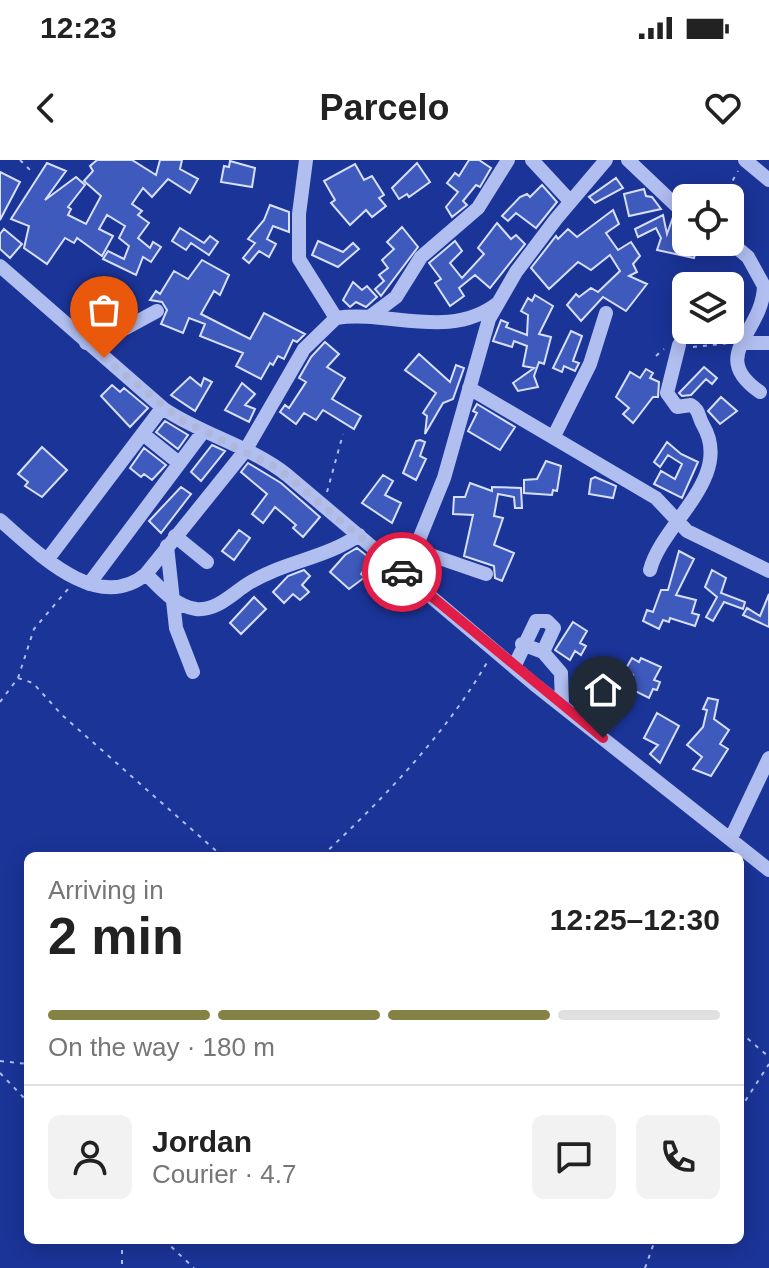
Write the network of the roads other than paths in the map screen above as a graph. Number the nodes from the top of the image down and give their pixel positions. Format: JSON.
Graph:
{"nodes":[{"id":1,"x":306,"y":160,"type":"edge"},
{"id":2,"x":508,"y":160,"type":"edge"},
{"id":3,"x":532,"y":160,"type":"edge"},
{"id":4,"x":606,"y":160,"type":"edge"},
{"id":5,"x":628,"y":160,"type":"edge"},
{"id":6,"x":745,"y":160,"type":"edge"},
{"id":7,"x":769,"y":180,"type":"edge"},
{"id":8,"x":570,"y":201,"type":"junction"},
{"id":9,"x":672,"y":202,"type":"edge"},
{"id":10,"x":744,"y":254,"type":"edge"},
{"id":11,"x":0,"y":266,"type":"edge"},
{"id":12,"x":498,"y":303,"type":"junction"},
{"id":13,"x":157,"y":311,"type":"dead end"},
{"id":14,"x":606,"y":313,"type":"dead end"},
{"id":15,"x":372,"y":315,"type":"junction"},
{"id":16,"x":336,"y":318,"type":"junction"},
{"id":17,"x":744,"y":341,"type":"edge"},
{"id":18,"x":86,"y":343,"type":"junction"},
{"id":19,"x":744,"y":343,"type":"edge"},
{"id":20,"x":769,"y":343,"type":"edge"},
{"id":21,"x":742,"y":344,"type":"edge"},
{"id":22,"x":679,"y":345,"type":"road end"},
{"id":23,"x":469,"y":388,"type":"junction"},
{"id":24,"x":760,"y":392,"type":"dead end"},
{"id":25,"x":162,"y":408,"type":"junction"},
{"id":26,"x":203,"y":432,"type":"junction"},
{"id":27,"x":143,"y":434,"type":"junction"},
{"id":28,"x":554,"y":436,"type":"junction"},
{"id":29,"x":245,"y":451,"type":"junction"},
{"id":30,"x":179,"y":463,"type":"junction"},
{"id":31,"x":0,"y":520,"type":"edge"},
{"id":32,"x":678,"y":523,"type":"junction"},
{"id":33,"x":359,"y":535,"type":"junction"},
{"id":34,"x":171,"y":541,"type":"junction"},
{"id":35,"x":416,"y":550,"type":"junction"},
{"id":36,"x":47,"y":560,"type":"junction"},
{"id":37,"x":207,"y":562,"type":"dead end"},
{"id":38,"x":650,"y":570,"type":"dead end"},
{"id":39,"x":769,"y":571,"type":"edge"},
{"id":40,"x":146,"y":574,"type":"junction"},
{"id":41,"x":405,"y":574,"type":"junction"},
{"id":42,"x":486,"y":574,"type":"dead end"},
{"id":43,"x":84,"y":582,"type":"junction"},
{"id":44,"x":174,"y":600,"type":"junction"},
{"id":45,"x":522,"y":644,"type":"junction"},
{"id":46,"x":543,"y":652,"type":"junction"},
{"id":47,"x":514,"y":667,"type":"junction"},
{"id":48,"x":193,"y":672,"type":"dead end"},
{"id":49,"x":562,"y":706,"type":"junction"},
{"id":50,"x":769,"y":758,"type":"edge"},
{"id":51,"x":731,"y":838,"type":"junction"},
{"id":52,"x":769,"y":870,"type":"edge"}],
"edges":[{"from":1,"to":16,"type":"street"},
{"from":2,"to":15,"type":"street"},
{"from":3,"to":8,"type":"street"},
{"from":4,"to":8,"type":"street"},
{"from":5,"to":9,"type":"street"},
{"from":6,"to":7,"type":"street"},
{"from":8,"to":12,"type":"street"},
{"from":10,"to":17,"type":"street"},
{"from":11,"to":18,"type":"street"},
{"from":12,"to":15,"type":"street"},
{"from":12,"to":23,"type":"street"},
{"from":13,"to":18,"type":"street"},
{"from":14,"to":28,"type":"street"},
{"from":15,"to":16,"type":"street"},
{"from":16,"to":29,"type":"street"},
{"from":18,"to":25,"type":"street"},
{"from":19,"to":20,"type":"street"},
{"from":21,"to":24,"type":"street"},
{"from":22,"to":32,"type":"street"},
{"from":23,"to":28,"type":"street"},
{"from":23,"to":35,"type":"street"},
{"from":25,"to":26,"type":"street"},
{"from":25,"to":27,"type":"street"},
{"from":26,"to":29,"type":"street"},
{"from":26,"to":30,"type":"street"},
{"from":27,"to":30,"type":"street"},
{"from":27,"to":36,"type":"street"},
{"from":28,"to":32,"type":"street"},
{"from":29,"to":33,"type":"street"},
{"from":29,"to":34,"type":"street"},
{"from":30,"to":43,"type":"street"},
{"from":31,"to":36,"type":"street"},
{"from":32,"to":38,"type":"street"},
{"from":32,"to":39,"type":"street"},
{"from":33,"to":41,"type":"street"},
{"from":33,"to":44,"type":"street"},
{"from":34,"to":37,"type":"street"},
{"from":34,"to":40,"type":"street"},
{"from":34,"to":44,"type":"street"},
{"from":35,"to":41,"type":"street"},
{"from":35,"to":42,"type":"street"},
{"from":36,"to":43,"type":"street"},
{"from":40,"to":43,"type":"street"},
{"from":40,"to":44,"type":"street"},
{"from":41,"to":47,"type":"street"},
{"from":44,"to":48,"type":"street"},
{"from":45,"to":46,"type":"street"},
{"from":45,"to":46,"type":"street"},
{"from":45,"to":47,"type":"street"},
{"from":46,"to":49,"type":"street"},
{"from":47,"to":49,"type":"street"},
{"from":49,"to":51,"type":"street"},
{"from":50,"to":51,"type":"street"},
{"from":51,"to":52,"type":"street"}]}
